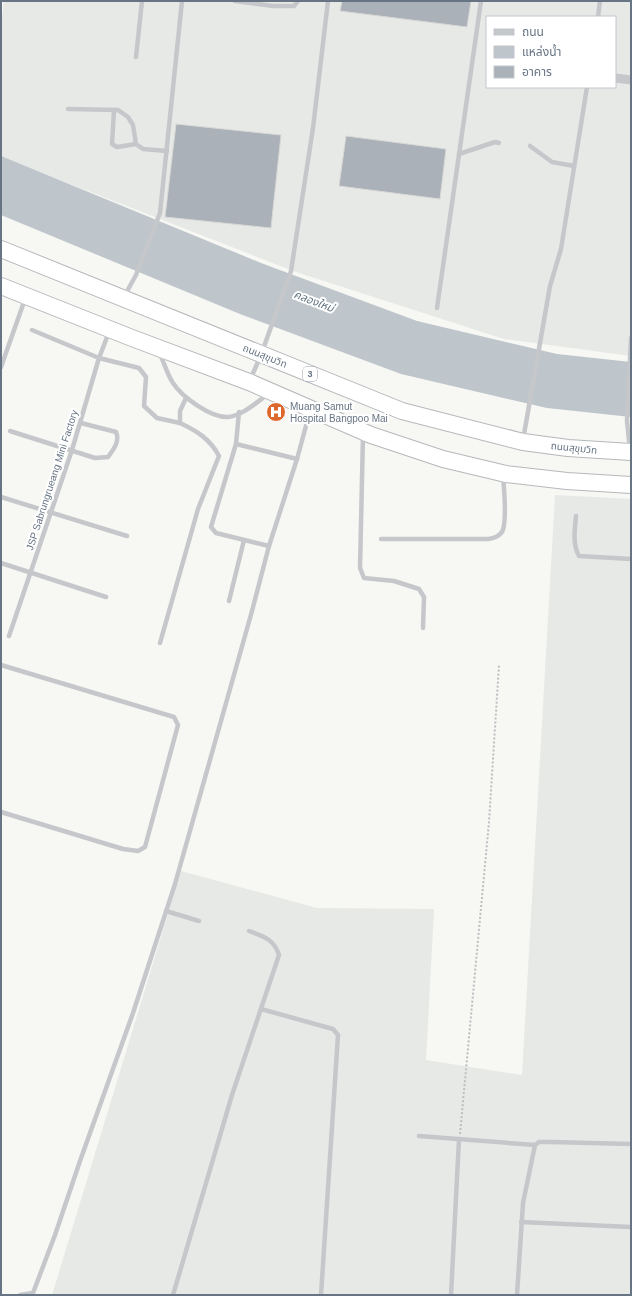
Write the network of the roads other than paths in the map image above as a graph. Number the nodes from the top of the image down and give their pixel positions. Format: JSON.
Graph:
{"nodes":[{"id":1,"x":142,"y":1,"type":"edge"},
{"id":2,"x":182,"y":1,"type":"edge"},
{"id":3,"x":235,"y":1,"type":"edge"},
{"id":4,"x":298,"y":1,"type":"edge"},
{"id":5,"x":328,"y":1,"type":"edge"},
{"id":6,"x":481,"y":1,"type":"edge"},
{"id":7,"x":600,"y":1,"type":"edge"},
{"id":8,"x":598,"y":16,"type":"edge"},
{"id":9,"x":136,"y":57,"type":"dead end"},
{"id":10,"x":616,"y":78,"type":"edge"},
{"id":11,"x":631,"y":80,"type":"edge"},
{"id":12,"x":587,"y":88,"type":"edge"},
{"id":13,"x":68,"y":109,"type":"dead end"},
{"id":14,"x":114,"y":110,"type":"junction"},
{"id":15,"x":499,"y":143,"type":"dead end"},
{"id":16,"x":136,"y":144,"type":"junction"},
{"id":17,"x":530,"y":146,"type":"dead end"},
{"id":18,"x":167,"y":151,"type":"junction"},
{"id":19,"x":459,"y":154,"type":"junction"},
{"id":20,"x":574,"y":166,"type":"junction"},
{"id":21,"x":1,"y":249,"type":"edge"},
{"id":22,"x":1,"y":286,"type":"edge"},
{"id":23,"x":26,"y":296,"type":"junction"},
{"id":24,"x":123,"y":299,"type":"junction"},
{"id":25,"x":437,"y":308,"type":"dead end"},
{"id":26,"x":110,"y":329,"type":"junction"},
{"id":27,"x":32,"y":330,"type":"dead end"},
{"id":28,"x":631,"y":338,"type":"edge"},
{"id":29,"x":156,"y":347,"type":"junction"},
{"id":30,"x":261,"y":354,"type":"junction"},
{"id":31,"x":99,"y":358,"type":"junction"},
{"id":32,"x":1,"y":367,"type":"edge"},
{"id":33,"x":249,"y":382,"type":"junction"},
{"id":34,"x":270,"y":392,"type":"junction"},
{"id":35,"x":186,"y":398,"type":"junction"},
{"id":36,"x":310,"y":410,"type":"junction"},
{"id":37,"x":239,"y":412,"type":"junction"},
{"id":38,"x":81,"y":423,"type":"junction"},
{"id":39,"x":180,"y":423,"type":"junction"},
{"id":40,"x":10,"y":431,"type":"dead end"},
{"id":41,"x":363,"y":431,"type":"junction"},
{"id":42,"x":523,"y":442,"type":"junction"},
{"id":43,"x":236,"y":444,"type":"junction"},
{"id":44,"x":72,"y":450,"type":"junction"},
{"id":45,"x":630,"y":452,"type":"edge"},
{"id":46,"x":297,"y":459,"type":"junction"},
{"id":47,"x":503,"y":473,"type":"junction"},
{"id":48,"x":631,"y":485,"type":"edge"},
{"id":49,"x":1,"y":497,"type":"edge"},
{"id":50,"x":51,"y":513,"type":"junction"},
{"id":51,"x":576,"y":516,"type":"dead end"},
{"id":52,"x":127,"y":536,"type":"dead end"},
{"id":53,"x":381,"y":538,"type":"dead end"},
{"id":54,"x":244,"y":540,"type":"junction"},
{"id":55,"x":269,"y":546,"type":"junction"},
{"id":56,"x":631,"y":559,"type":"edge"},
{"id":57,"x":1,"y":564,"type":"edge"},
{"id":58,"x":30,"y":573,"type":"junction"},
{"id":59,"x":106,"y":597,"type":"dead end"},
{"id":60,"x":229,"y":601,"type":"dead end"},
{"id":61,"x":423,"y":628,"type":"dead end"},
{"id":62,"x":8,"y":636,"type":"dead end"},
{"id":63,"x":160,"y":643,"type":"dead end"},
{"id":64,"x":1,"y":665,"type":"edge"},
{"id":65,"x":1,"y":812,"type":"edge"},
{"id":66,"x":166,"y":911,"type":"junction"},
{"id":67,"x":199,"y":921,"type":"dead end"},
{"id":68,"x":249,"y":931,"type":"dead end"},
{"id":69,"x":261,"y":1009,"type":"junction"},
{"id":70,"x":419,"y":1136,"type":"dead end"},
{"id":71,"x":459,"y":1139,"type":"junction"},
{"id":72,"x":631,"y":1144,"type":"edge"},
{"id":73,"x":535,"y":1145,"type":"junction"},
{"id":74,"x":521,"y":1222,"type":"junction"},
{"id":75,"x":631,"y":1227,"type":"edge"},
{"id":76,"x":33,"y":1294,"type":"edge"},
{"id":77,"x":20,"y":1295,"type":"edge"},
{"id":78,"x":173,"y":1295,"type":"edge"},
{"id":79,"x":321,"y":1295,"type":"edge"},
{"id":80,"x":451,"y":1295,"type":"edge"},
{"id":81,"x":517,"y":1295,"type":"edge"}],
"edges":[{"from":1,"to":9,"type":"lane"},
{"from":2,"to":18,"type":"lane"},
{"from":3,"to":4,"type":"lane"},
{"from":5,"to":30,"type":"lane"},
{"from":6,"to":19,"type":"lane"},
{"from":7,"to":8,"type":"lane"},
{"from":10,"to":11,"type":"street"},
{"from":12,"to":20,"type":"lane"},
{"from":13,"to":14,"type":"lane"},
{"from":14,"to":16,"type":"lane"},
{"from":14,"to":16,"type":"lane"},
{"from":15,"to":19,"type":"lane"},
{"from":16,"to":18,"type":"lane"},
{"from":17,"to":20,"type":"lane"},
{"from":18,"to":24,"type":"lane"},
{"from":19,"to":25,"type":"lane"},
{"from":20,"to":42,"type":"lane"},
{"from":21,"to":24,"type":"highway","name":"ถนนสุขุมวิท","number":"3"},
{"from":22,"to":23,"type":"highway"},
{"from":23,"to":26,"type":"highway"},
{"from":23,"to":32,"type":"lane"},
{"from":24,"to":30,"type":"highway","name":"ถนนสุขุมวิท","number":"3"},
{"from":26,"to":29,"type":"highway"},
{"from":26,"to":31,"type":"lane","name":"JSP Sabrungrueang Mini Factory"},
{"from":27,"to":31,"type":"lane"},
{"from":28,"to":45,"type":"lane"},
{"from":29,"to":33,"type":"highway"},
{"from":29,"to":35,"type":"lane"},
{"from":30,"to":33,"type":"lane"},
{"from":30,"to":42,"type":"highway","name":"ถนนสุขุมวิท","number":"3"},
{"from":31,"to":38,"type":"lane","name":"JSP Sabrungrueang Mini Factory"},
{"from":31,"to":39,"type":"lane"},
{"from":33,"to":34,"type":"highway"},
{"from":34,"to":36,"type":"highway"},
{"from":34,"to":37,"type":"lane"},
{"from":35,"to":37,"type":"lane"},
{"from":35,"to":39,"type":"lane"},
{"from":36,"to":41,"type":"highway"},
{"from":36,"to":46,"type":"lane"},
{"from":37,"to":43,"type":"lane"},
{"from":38,"to":44,"type":"lane","name":"JSP Sabrungrueang Mini Factory"},
{"from":38,"to":44,"type":"lane"},
{"from":39,"to":63,"type":"lane"},
{"from":40,"to":44,"type":"lane"},
{"from":41,"to":47,"type":"highway"},
{"from":41,"to":61,"type":"lane"},
{"from":42,"to":45,"type":"highway","name":"ถนนสุขุมวิท","number":"3"},
{"from":43,"to":46,"type":"lane"},
{"from":43,"to":54,"type":"lane"},
{"from":44,"to":50,"type":"lane","name":"JSP Sabrungrueang Mini Factory"},
{"from":46,"to":55,"type":"lane"},
{"from":47,"to":48,"type":"highway"},
{"from":47,"to":53,"type":"lane"},
{"from":49,"to":50,"type":"lane"},
{"from":50,"to":52,"type":"lane"},
{"from":50,"to":58,"type":"lane","name":"JSP Sabrungrueang Mini Factory"},
{"from":51,"to":56,"type":"lane"},
{"from":54,"to":55,"type":"lane"},
{"from":54,"to":60,"type":"lane"},
{"from":55,"to":66,"type":"lane"},
{"from":57,"to":58,"type":"lane"},
{"from":58,"to":59,"type":"lane"},
{"from":58,"to":62,"type":"lane","name":"JSP Sabrungrueang Mini Factory"},
{"from":64,"to":65,"type":"lane"},
{"from":66,"to":67,"type":"lane"},
{"from":66,"to":76,"type":"lane"},
{"from":68,"to":69,"type":"lane"},
{"from":69,"to":78,"type":"lane"},
{"from":69,"to":79,"type":"lane"},
{"from":70,"to":71,"type":"lane"},
{"from":71,"to":73,"type":"lane"},
{"from":71,"to":80,"type":"lane"},
{"from":72,"to":73,"type":"lane"},
{"from":73,"to":74,"type":"lane"},
{"from":74,"to":75,"type":"lane"},
{"from":74,"to":81,"type":"lane"},
{"from":76,"to":77,"type":"lane"}]}
